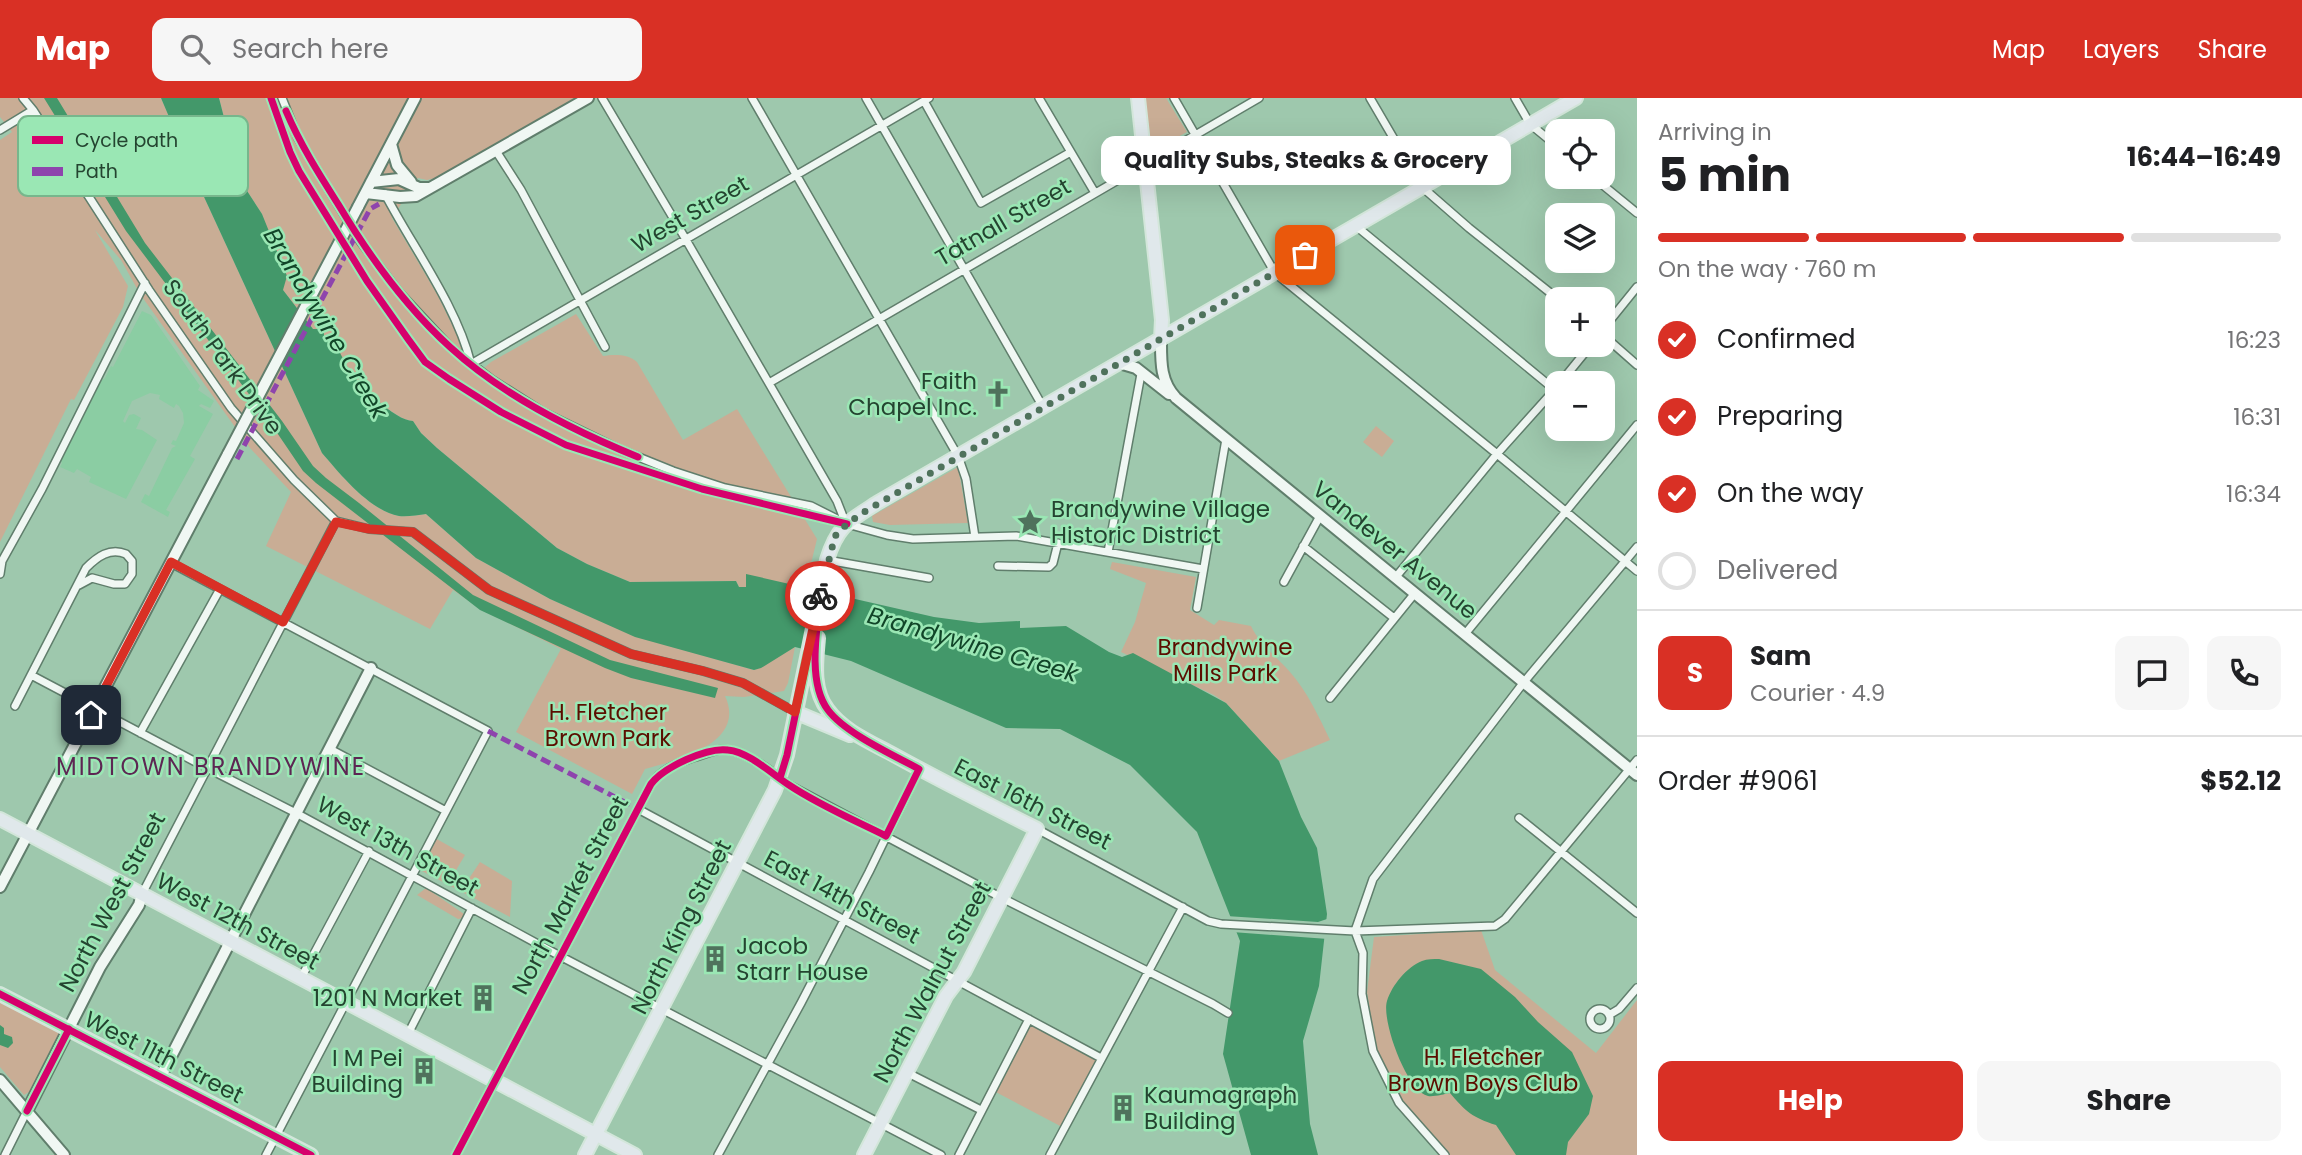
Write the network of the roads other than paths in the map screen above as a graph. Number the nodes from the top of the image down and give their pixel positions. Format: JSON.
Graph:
{"nodes":[{"id":1,"x":23,"y":98,"type":"edge"},
{"id":2,"x":282,"y":98,"type":"edge"},
{"id":3,"x":415,"y":98,"type":"edge"},
{"id":4,"x":588,"y":98,"type":"edge"},
{"id":5,"x":602,"y":98,"type":"edge"},
{"id":6,"x":752,"y":98,"type":"edge"},
{"id":7,"x":866,"y":98,"type":"edge"},
{"id":8,"x":1038,"y":98,"type":"edge"},
{"id":9,"x":1138,"y":98,"type":"edge"},
{"id":10,"x":1174,"y":98,"type":"edge"},
{"id":11,"x":1259,"y":98,"type":"edge"},
{"id":12,"x":1370,"y":98,"type":"edge"},
{"id":13,"x":1515,"y":98,"type":"edge"},
{"id":14,"x":1576,"y":98,"type":"edge"},
{"id":15,"x":927,"y":99,"type":"edge"},
{"id":16,"x":33,"y":110,"type":"junction"},
{"id":17,"x":23,"y":116,"type":"edge"},
{"id":18,"x":37,"y":116,"type":"edge"},
{"id":19,"x":18,"y":119,"type":"edge"},
{"id":20,"x":1530,"y":124,"type":"junction"},
{"id":21,"x":881,"y":126,"type":"junction"},
{"id":22,"x":0,"y":130,"type":"edge"},
{"id":23,"x":1196,"y":135,"type":"junction"},
{"id":24,"x":1545,"y":136,"type":"edge"},
{"id":25,"x":391,"y":144,"type":"junction"},
{"id":26,"x":496,"y":152,"type":"junction"},
{"id":27,"x":1069,"y":153,"type":"junction"},
{"id":28,"x":1145,"y":164,"type":"junction"},
{"id":29,"x":797,"y":176,"type":"junction"},
{"id":30,"x":1422,"y":187,"type":"junction"},
{"id":31,"x":368,"y":188,"type":"junction"},
{"id":32,"x":419,"y":188,"type":"junction"},
{"id":33,"x":432,"y":188,"type":"junction"},
{"id":34,"x":1608,"y":189,"type":"edge"},
{"id":35,"x":1095,"y":193,"type":"junction"},
{"id":36,"x":385,"y":194,"type":"junction"},
{"id":37,"x":89,"y":196,"type":"edge"},
{"id":38,"x":1637,"y":213,"type":"edge"},
{"id":39,"x":1356,"y":226,"type":"junction"},
{"id":40,"x":685,"y":238,"type":"junction"},
{"id":41,"x":965,"y":268,"type":"junction"},
{"id":42,"x":1275,"y":273,"type":"junction"},
{"id":43,"x":145,"y":283,"type":"junction"},
{"id":44,"x":1637,"y":287,"type":"edge"},
{"id":45,"x":1545,"y":289,"type":"edge"},
{"id":46,"x":581,"y":300,"type":"junction"},
{"id":47,"x":1615,"y":314,"type":"edge"},
{"id":48,"x":879,"y":318,"type":"junction"},
{"id":49,"x":1161,"y":339,"type":"junction"},
{"id":50,"x":1615,"y":346,"type":"edge"},
{"id":51,"x":605,"y":347,"type":"dead end"},
{"id":52,"x":1581,"y":357,"type":"edge"},
{"id":53,"x":1118,"y":363,"type":"junction"},
{"id":54,"x":471,"y":364,"type":"junction"},
{"id":55,"x":1637,"y":365,"type":"edge"},
{"id":56,"x":1569,"y":371,"type":"edge"},
{"id":57,"x":1141,"y":374,"type":"junction"},
{"id":58,"x":1545,"y":376,"type":"edge"},
{"id":59,"x":769,"y":383,"type":"junction"},
{"id":60,"x":1175,"y":398,"type":"junction"},
{"id":61,"x":1545,"y":399,"type":"edge"},
{"id":62,"x":1043,"y":407,"type":"junction"},
{"id":63,"x":1637,"y":425,"type":"edge"},
{"id":64,"x":1226,"y":439,"type":"junction"},
{"id":65,"x":1497,"y":453,"type":"junction"},
{"id":66,"x":958,"y":456,"type":"junction"},
{"id":67,"x":1565,"y":510,"type":"junction"},
{"id":68,"x":1320,"y":516,"type":"junction"},
{"id":69,"x":336,"y":522,"type":"junction"},
{"id":70,"x":847,"y":524,"type":"junction"},
{"id":71,"x":975,"y":537,"type":"junction"},
{"id":72,"x":1058,"y":542,"type":"junction"},
{"id":73,"x":1303,"y":546,"type":"junction"},
{"id":74,"x":1637,"y":547,"type":"edge"},
{"id":75,"x":1108,"y":552,"type":"junction"},
{"id":76,"x":827,"y":560,"type":"junction"},
{"id":77,"x":1625,"y":561,"type":"junction"},
{"id":78,"x":171,"y":562,"type":"junction"},
{"id":79,"x":998,"y":566,"type":"dead end"},
{"id":80,"x":1203,"y":569,"type":"junction"},
{"id":81,"x":1637,"y":571,"type":"edge"},
{"id":82,"x":1,"y":573,"type":"edge"},
{"id":83,"x":929,"y":578,"type":"dead end"},
{"id":84,"x":1395,"y":578,"type":"junction"},
{"id":85,"x":1284,"y":582,"type":"dead end"},
{"id":86,"x":79,"y":585,"type":"junction"},
{"id":87,"x":220,"y":589,"type":"junction"},
{"id":88,"x":1415,"y":593,"type":"junction"},
{"id":89,"x":1197,"y":608,"type":"dead end"},
{"id":90,"x":1394,"y":618,"type":"junction"},
{"id":91,"x":283,"y":622,"type":"junction"},
{"id":92,"x":1465,"y":634,"type":"junction"},
{"id":93,"x":810,"y":665,"type":"junction"},
{"id":94,"x":371,"y":668,"type":"junction"},
{"id":95,"x":31,"y":675,"type":"junction"},
{"id":96,"x":1524,"y":682,"type":"junction"},
{"id":97,"x":1330,"y":698,"type":"dead end"},
{"id":98,"x":15,"y":706,"type":"dead end"},
{"id":99,"x":93,"y":709,"type":"junction"},
{"id":100,"x":795,"y":712,"type":"junction"},
{"id":101,"x":140,"y":733,"type":"junction"},
{"id":102,"x":873,"y":744,"type":"junction"},
{"id":103,"x":330,"y":750,"type":"junction"},
{"id":104,"x":1637,"y":760,"type":"edge"},
{"id":105,"x":207,"y":768,"type":"junction"},
{"id":106,"x":919,"y":769,"type":"junction"},
{"id":107,"x":1633,"y":772,"type":"edge"},
{"id":108,"x":780,"y":778,"type":"junction"},
{"id":109,"x":638,"y":810,"type":"junction"},
{"id":110,"x":446,"y":811,"type":"junction"},
{"id":111,"x":296,"y":813,"type":"junction"},
{"id":112,"x":1519,"y":818,"type":"dead end"},
{"id":113,"x":0,"y":819,"type":"edge"},
{"id":114,"x":1037,"y":829,"type":"junction"},
{"id":115,"x":28,"y":834,"type":"junction"},
{"id":116,"x":886,"y":836,"type":"junction"},
{"id":117,"x":369,"y":851,"type":"junction"},
{"id":118,"x":1562,"y":852,"type":"junction"},
{"id":119,"x":738,"y":863,"type":"junction"},
{"id":120,"x":412,"y":876,"type":"junction"},
{"id":121,"x":0,"y":887,"type":"edge"},
{"id":122,"x":142,"y":894,"type":"junction"},
{"id":123,"x":1002,"y":898,"type":"junction"},
{"id":124,"x":1183,"y":906,"type":"junction"},
{"id":125,"x":472,"y":908,"type":"junction"},
{"id":126,"x":1637,"y":913,"type":"edge"},
{"id":127,"x":844,"y":920,"type":"junction"},
{"id":128,"x":1355,"y":931,"type":"junction"},
{"id":129,"x":230,"y":941,"type":"junction"},
{"id":130,"x":560,"y":956,"type":"junction"},
{"id":131,"x":1147,"y":972,"type":"junction"},
{"id":132,"x":301,"y":978,"type":"junction"},
{"id":133,"x":958,"y":981,"type":"junction"},
{"id":134,"x":1637,"y":988,"type":"edge"},
{"id":135,"x":0,"y":994,"type":"edge"},
{"id":136,"x":346,"y":1002,"type":"junction"},
{"id":137,"x":663,"y":1008,"type":"junction"},
{"id":138,"x":1228,"y":1013,"type":"dead end"},
{"id":139,"x":1609,"y":1015,"type":"dead end"},
{"id":140,"x":1029,"y":1019,"type":"junction"},
{"id":141,"x":69,"y":1029,"type":"junction"},
{"id":142,"x":408,"y":1034,"type":"junction"},
{"id":143,"x":1101,"y":1058,"type":"junction"},
{"id":144,"x":768,"y":1064,"type":"junction"},
{"id":145,"x":906,"y":1072,"type":"junction"},
{"id":146,"x":161,"y":1076,"type":"junction"},
{"id":147,"x":0,"y":1080,"type":"edge"},
{"id":148,"x":494,"y":1080,"type":"junction"},
{"id":149,"x":981,"y":1110,"type":"junction"},
{"id":150,"x":27,"y":1111,"type":"junction"},
{"id":151,"x":880,"y":1123,"type":"junction"},
{"id":152,"x":596,"y":1134,"type":"junction"},
{"id":153,"x":275,"y":1136,"type":"junction"},
{"id":154,"x":5,"y":1155,"type":"edge"},
{"id":155,"x":64,"y":1155,"type":"edge"},
{"id":156,"x":266,"y":1155,"type":"edge"},
{"id":157,"x":311,"y":1155,"type":"edge"},
{"id":158,"x":456,"y":1155,"type":"edge"},
{"id":159,"x":585,"y":1155,"type":"edge"},
{"id":160,"x":635,"y":1155,"type":"edge"},
{"id":161,"x":718,"y":1155,"type":"edge"},
{"id":162,"x":864,"y":1155,"type":"edge"},
{"id":163,"x":941,"y":1155,"type":"edge"},
{"id":164,"x":960,"y":1155,"type":"edge"},
{"id":165,"x":1050,"y":1155,"type":"edge"},
{"id":166,"x":1444,"y":1155,"type":"edge"}],
"edges":[{"from":1,"to":16,"type":"street","name":"South Park Drive"},
{"from":2,"to":54,"type":"street"},
{"from":3,"to":25,"type":"street"},
{"from":4,"to":26,"type":"street"},
{"from":5,"to":40,"type":"street"},
{"from":6,"to":29,"type":"street"},
{"from":7,"to":21,"type":"street"},
{"from":8,"to":27,"type":"street"},
{"from":9,"to":28,"type":"main road"},
{"from":10,"to":23,"type":"street"},
{"from":11,"to":23,"type":"street","name":"Tatnall Street"},
{"from":12,"to":30,"type":"street"},
{"from":13,"to":20,"type":"street"},
{"from":14,"to":20,"type":"main road"},
{"from":15,"to":21,"type":"street","name":"West Street"},
{"from":15,"to":27,"type":"street"},
{"from":16,"to":17,"type":"street"},
{"from":16,"to":18,"type":"street","name":"South Park Drive"},
{"from":19,"to":22,"type":"street"},
{"from":20,"to":24,"type":"street"},
{"from":20,"to":30,"type":"main road"},
{"from":21,"to":29,"type":"street","name":"West Street"},
{"from":21,"to":41,"type":"street"},
{"from":23,"to":28,"type":"street","name":"Tatnall Street"},
{"from":23,"to":42,"type":"street"},
{"from":25,"to":31,"type":"street"},
{"from":25,"to":32,"type":"street"},
{"from":26,"to":33,"type":"street"},
{"from":26,"to":46,"type":"street"},
{"from":27,"to":35,"type":"street"},
{"from":28,"to":35,"type":"street","name":"Tatnall Street"},
{"from":28,"to":49,"type":"main road"},
{"from":29,"to":40,"type":"street","name":"West Street"},
{"from":29,"to":48,"type":"street"},
{"from":30,"to":39,"type":"main road"},
{"from":30,"to":45,"type":"street"},
{"from":31,"to":32,"type":"street"},
{"from":31,"to":36,"type":"street"},
{"from":31,"to":78,"type":"street","bridge":true},
{"from":32,"to":33,"type":"street"},
{"from":33,"to":36,"type":"street"},
{"from":34,"to":38,"type":"street"},
{"from":35,"to":41,"type":"street","name":"Tatnall Street"},
{"from":36,"to":54,"type":"street"},
{"from":37,"to":43,"type":"street","name":"South Park Drive"},
{"from":39,"to":42,"type":"main road"},
{"from":39,"to":58,"type":"street"},
{"from":40,"to":46,"type":"street","name":"West Street"},
{"from":40,"to":59,"type":"street"},
{"from":41,"to":48,"type":"street","name":"Tatnall Street"},
{"from":41,"to":62,"type":"street"},
{"from":42,"to":49,"type":"main road"},
{"from":42,"to":65,"type":"street"},
{"from":43,"to":69,"type":"street","name":"South Park Drive"},
{"from":43,"to":82,"type":"street"},
{"from":44,"to":47,"type":"street"},
{"from":46,"to":51,"type":"street"},
{"from":46,"to":54,"type":"street","name":"West Street"},
{"from":48,"to":59,"type":"street","name":"Tatnall Street"},
{"from":48,"to":66,"type":"street"},
{"from":49,"to":53,"type":"main road"},
{"from":49,"to":60,"type":"street","name":"Vandever Avenue"},
{"from":50,"to":55,"type":"street"},
{"from":52,"to":56,"type":"street"},
{"from":53,"to":57,"type":"street"},
{"from":53,"to":62,"type":"main road"},
{"from":54,"to":70,"type":"street"},
{"from":57,"to":60,"type":"street"},
{"from":57,"to":75,"type":"street"},
{"from":59,"to":70,"type":"street"},
{"from":60,"to":64,"type":"street","name":"Vandever Avenue"},
{"from":61,"to":65,"type":"street"},
{"from":62,"to":66,"type":"main road"},
{"from":63,"to":67,"type":"street"},
{"from":64,"to":68,"type":"street","name":"Vandever Avenue"},
{"from":64,"to":80,"type":"street"},
{"from":65,"to":67,"type":"street"},
{"from":65,"to":84,"type":"street"},
{"from":66,"to":70,"type":"main road"},
{"from":66,"to":71,"type":"street"},
{"from":67,"to":77,"type":"street"},
{"from":67,"to":92,"type":"street"},
{"from":68,"to":73,"type":"street"},
{"from":68,"to":84,"type":"street","name":"Vandever Avenue"},
{"from":69,"to":91,"type":"street","name":"North West Street"},
{"from":69,"to":100,"type":"street"},
{"from":70,"to":71,"type":"street"},
{"from":70,"to":76,"type":"main road"},
{"from":71,"to":72,"type":"street"},
{"from":72,"to":75,"type":"street"},
{"from":72,"to":79,"type":"street"},
{"from":73,"to":85,"type":"street"},
{"from":73,"to":90,"type":"street"},
{"from":74,"to":77,"type":"street"},
{"from":75,"to":80,"type":"street"},
{"from":76,"to":83,"type":"street"},
{"from":76,"to":93,"type":"main road"},
{"from":77,"to":81,"type":"street"},
{"from":77,"to":96,"type":"street"},
{"from":78,"to":87,"type":"street"},
{"from":78,"to":99,"type":"street"},
{"from":80,"to":89,"type":"street"},
{"from":84,"to":88,"type":"street","name":"Vandever Avenue"},
{"from":86,"to":86,"type":"street"},
{"from":86,"to":95,"type":"street"},
{"from":87,"to":91,"type":"street"},
{"from":87,"to":101,"type":"street"},
{"from":88,"to":90,"type":"street"},
{"from":88,"to":92,"type":"street","name":"Vandever Avenue"},
{"from":90,"to":97,"type":"street"},
{"from":91,"to":94,"type":"street"},
{"from":91,"to":105,"type":"street","name":"North West Street"},
{"from":92,"to":96,"type":"street","name":"Vandever Avenue"},
{"from":93,"to":100,"type":"main road"},
{"from":93,"to":102,"type":"main road","name":"East 16th Street"},
{"from":94,"to":103,"type":"street"},
{"from":94,"to":110,"type":"street"},
{"from":95,"to":98,"type":"street"},
{"from":95,"to":99,"type":"street","name":"West 13th Street"},
{"from":96,"to":107,"type":"street","name":"Vandever Avenue"},
{"from":96,"to":128,"type":"street"},
{"from":99,"to":101,"type":"street","name":"West 13th Street"},
{"from":99,"to":115,"type":"street"},
{"from":100,"to":102,"type":"main road"},
{"from":100,"to":108,"type":"main road","name":"North King Street"},
{"from":101,"to":105,"type":"street","name":"West 13th Street"},
{"from":102,"to":106,"type":"main road","name":"East 16th Street"},
{"from":103,"to":110,"type":"street"},
{"from":103,"to":111,"type":"street"},
{"from":104,"to":107,"type":"street","name":"East 16th Street"},
{"from":105,"to":111,"type":"street","name":"West 13th Street"},
{"from":105,"to":122,"type":"street","name":"North West Street"},
{"from":106,"to":114,"type":"main road","name":"East 16th Street"},
{"from":106,"to":116,"type":"street"},
{"from":107,"to":118,"type":"street","name":"East 16th Street"},
{"from":108,"to":109,"type":"street","name":"North Market Street"},
{"from":108,"to":116,"type":"street","name":"North Market Street"},
{"from":108,"to":119,"type":"main road","name":"North King Street"},
{"from":109,"to":119,"type":"street","name":"East 14th Street"},
{"from":109,"to":130,"type":"street","name":"North Market Street"},
{"from":110,"to":120,"type":"street"},
{"from":111,"to":117,"type":"street","name":"West 13th Street"},
{"from":111,"to":129,"type":"street"},
{"from":112,"to":118,"type":"street"},
{"from":113,"to":115,"type":"main road","name":"West 12th Street"},
{"from":114,"to":123,"type":"main road","name":"North Walnut Street"},
{"from":114,"to":124,"type":"street","name":"East 16th Street"},
{"from":115,"to":121,"type":"street"},
{"from":115,"to":122,"type":"main road","name":"West 12th Street"},
{"from":116,"to":123,"type":"street","name":"North Market Street"},
{"from":116,"to":127,"type":"street"},
{"from":117,"to":120,"type":"street","name":"West 13th Street"},
{"from":117,"to":132,"type":"street"},
{"from":118,"to":126,"type":"street"},
{"from":118,"to":128,"type":"street","name":"East 16th Street"},
{"from":119,"to":127,"type":"street","name":"East 14th Street"},
{"from":119,"to":137,"type":"main road","name":"North King Street"},
{"from":120,"to":125,"type":"street","name":"West 13th Street"},
{"from":120,"to":136,"type":"street"},
{"from":122,"to":129,"type":"main road","name":"West 12th Street"},
{"from":122,"to":141,"type":"street","name":"North West Street"},
{"from":123,"to":131,"type":"street","name":"North Market Street"},
{"from":123,"to":133,"type":"main road","name":"North Walnut Street"},
{"from":124,"to":128,"type":"street","name":"East 16th Street"},
{"from":124,"to":131,"type":"street"},
{"from":125,"to":130,"type":"street","name":"West 13th Street"},
{"from":125,"to":142,"type":"street"},
{"from":127,"to":133,"type":"street","name":"East 14th Street"},
{"from":127,"to":144,"type":"street"},
{"from":128,"to":166,"type":"street"},
{"from":129,"to":132,"type":"main road","name":"West 12th Street"},
{"from":129,"to":146,"type":"street"},
{"from":130,"to":137,"type":"street","name":"West 13th Street"},
{"from":130,"to":148,"type":"street","name":"North Market Street"},
{"from":131,"to":138,"type":"street","name":"North Market Street"},
{"from":131,"to":143,"type":"street"},
{"from":132,"to":136,"type":"main road","name":"West 12th Street"},
{"from":133,"to":140,"type":"street","name":"East 14th Street"},
{"from":133,"to":145,"type":"main road","name":"North Walnut Street"},
{"from":134,"to":139,"type":"street"},
{"from":135,"to":141,"type":"main road","name":"West 11th Street"},
{"from":136,"to":142,"type":"main road","name":"West 12th Street"},
{"from":136,"to":153,"type":"street"},
{"from":137,"to":144,"type":"street","name":"West 13th Street"},
{"from":137,"to":152,"type":"main road","name":"North King Street"},
{"from":140,"to":143,"type":"street","name":"East 14th Street"},
{"from":140,"to":149,"type":"street"},
{"from":141,"to":146,"type":"main road","name":"West 11th Street"},
{"from":141,"to":150,"type":"street","name":"North West Street"},
{"from":142,"to":148,"type":"main road","name":"West 12th Street"},
{"from":143,"to":165,"type":"street"},
{"from":144,"to":151,"type":"street","name":"West 13th Street"},
{"from":144,"to":161,"type":"street"},
{"from":145,"to":149,"type":"street"},
{"from":145,"to":151,"type":"main road","name":"North Walnut Street"},
{"from":146,"to":153,"type":"main road","name":"West 11th Street"},
{"from":147,"to":150,"type":"street"},
{"from":148,"to":152,"type":"main road","name":"West 12th Street"},
{"from":148,"to":158,"type":"street","name":"North Market Street"},
{"from":149,"to":164,"type":"street"},
{"from":150,"to":154,"type":"street","name":"North West Street"},
{"from":150,"to":155,"type":"street"},
{"from":151,"to":162,"type":"main road","name":"North Walnut Street"},
{"from":151,"to":163,"type":"street","name":"West 13th Street"},
{"from":152,"to":159,"type":"main road","name":"North King Street"},
{"from":152,"to":160,"type":"main road","name":"West 12th Street"},
{"from":153,"to":156,"type":"street"},
{"from":153,"to":157,"type":"main road","name":"West 11th Street"}]}
